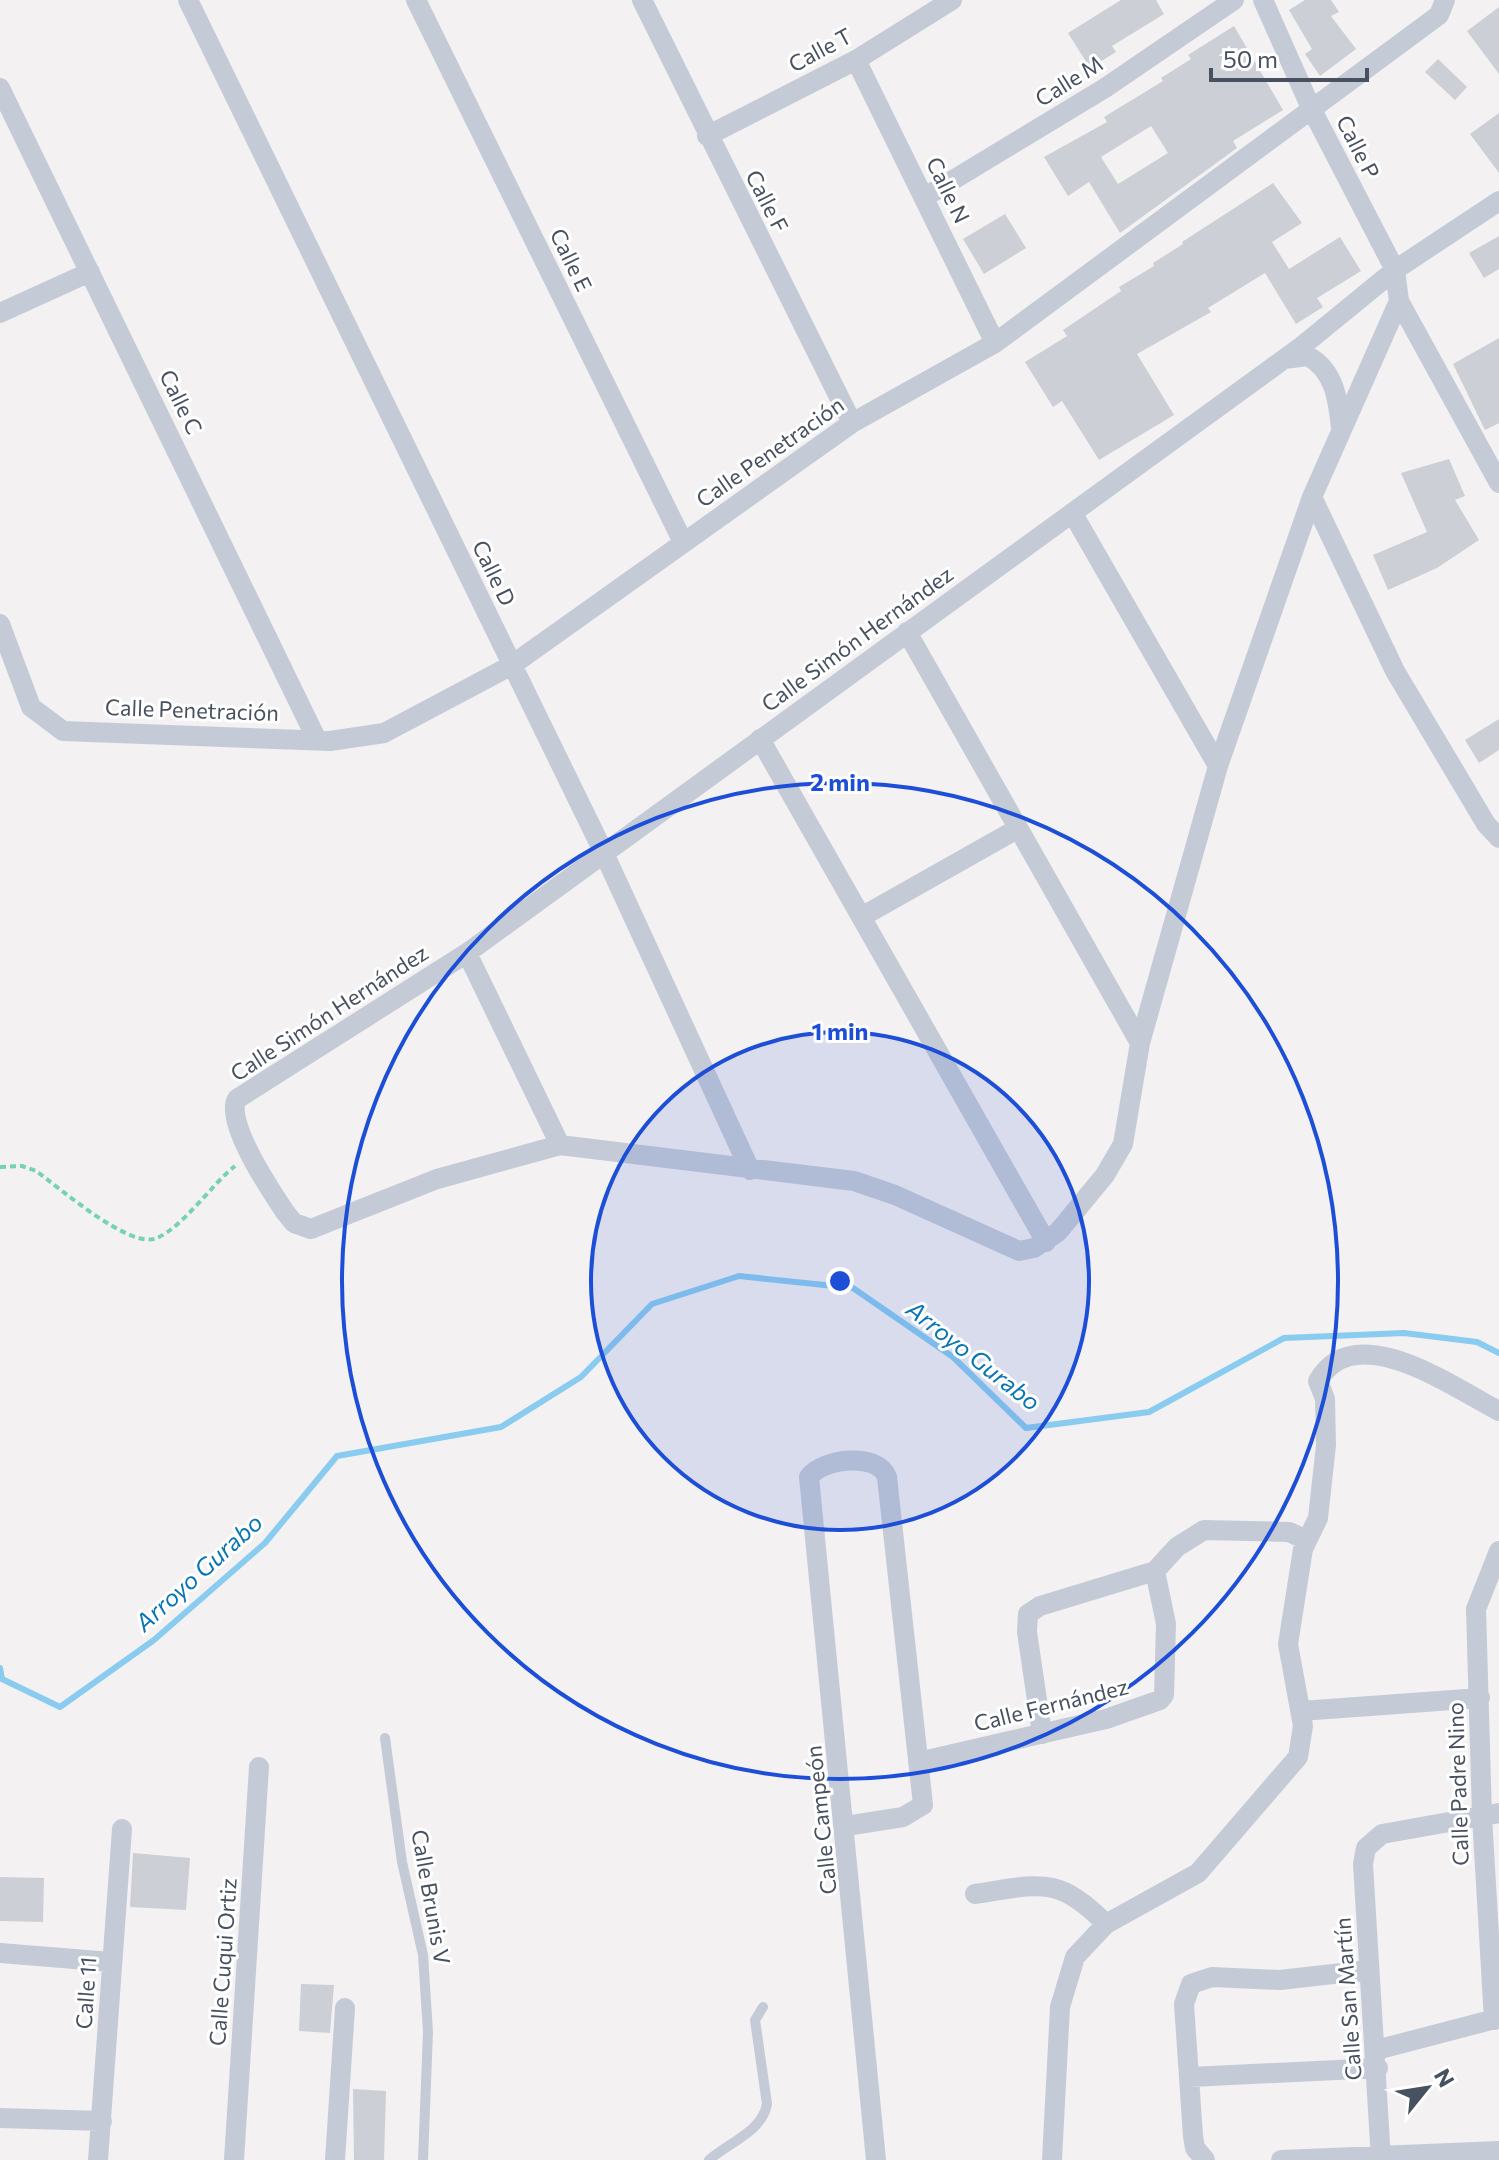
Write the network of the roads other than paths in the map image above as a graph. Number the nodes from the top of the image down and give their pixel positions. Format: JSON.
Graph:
{"nodes":[{"id":1,"x":188,"y":0,"type":"edge"},
{"id":2,"x":416,"y":0,"type":"edge"},
{"id":3,"x":642,"y":0,"type":"edge"},
{"id":4,"x":952,"y":0,"type":"edge"},
{"id":5,"x":1234,"y":0,"type":"edge"},
{"id":6,"x":1263,"y":0,"type":"edge"},
{"id":7,"x":1442,"y":7,"type":"edge"},
{"id":8,"x":856,"y":60,"type":"junction"},
{"id":9,"x":0,"y":88,"type":"edge"},
{"id":10,"x":1311,"y":108,"type":"junction"},
{"id":11,"x":707,"y":136,"type":"junction"},
{"id":12,"x":925,"y":197,"type":"junction"},
{"id":13,"x":1499,"y":201,"type":"edge"},
{"id":14,"x":1395,"y":270,"type":"junction"},
{"id":15,"x":90,"y":272,"type":"junction"},
{"id":16,"x":1399,"y":301,"type":"junction"},
{"id":17,"x":0,"y":313,"type":"edge"},
{"id":18,"x":995,"y":343,"type":"junction"},
{"id":19,"x":1284,"y":359,"type":"junction"},
{"id":20,"x":852,"y":423,"type":"junction"},
{"id":21,"x":1342,"y":431,"type":"junction"},
{"id":22,"x":1499,"y":483,"type":"edge"},
{"id":23,"x":1312,"y":497,"type":"junction"},
{"id":24,"x":1073,"y":514,"type":"junction"},
{"id":25,"x":683,"y":542,"type":"junction"},
{"id":26,"x":0,"y":624,"type":"edge"},
{"id":27,"x":907,"y":632,"type":"junction"},
{"id":28,"x":5,"y":651,"type":"edge"},
{"id":29,"x":512,"y":665,"type":"junction"},
{"id":30,"x":316,"y":738,"type":"junction"},
{"id":31,"x":760,"y":739,"type":"junction"},
{"id":32,"x":1218,"y":766,"type":"junction"},
{"id":33,"x":1017,"y":829,"type":"junction"},
{"id":34,"x":1499,"y":838,"type":"edge"},
{"id":35,"x":603,"y":851,"type":"junction"},
{"id":36,"x":863,"y":916,"type":"junction"},
{"id":37,"x":467,"y":953,"type":"junction"},
{"id":38,"x":1140,"y":1043,"type":"junction"},
{"id":39,"x":560,"y":1145,"type":"junction"},
{"id":40,"x":750,"y":1170,"type":"junction"},
{"id":41,"x":1046,"y":1242,"type":"junction"},
{"id":42,"x":1499,"y":1411,"type":"edge"},
{"id":43,"x":1307,"y":1540,"type":"junction"},
{"id":44,"x":1499,"y":1551,"type":"edge"},
{"id":45,"x":1155,"y":1571,"type":"junction"},
{"id":46,"x":1480,"y":1698,"type":"junction"},
{"id":47,"x":1301,"y":1711,"type":"junction"},
{"id":48,"x":1042,"y":1734,"type":"junction"},
{"id":49,"x":385,"y":1738,"type":"dead end"},
{"id":50,"x":918,"y":1762,"type":"junction"},
{"id":51,"x":259,"y":1767,"type":"dead end"},
{"id":52,"x":1490,"y":1815,"type":"edge"},
{"id":53,"x":846,"y":1826,"type":"junction"},
{"id":54,"x":122,"y":1829,"type":"dead end"},
{"id":55,"x":975,"y":1894,"type":"dead end"},
{"id":56,"x":1106,"y":1924,"type":"junction"},
{"id":57,"x":0,"y":1953,"type":"edge"},
{"id":58,"x":111,"y":1962,"type":"junction"},
{"id":59,"x":1368,"y":1970,"type":"junction"},
{"id":60,"x":763,"y":2007,"type":"dead end"},
{"id":61,"x":345,"y":2008,"type":"dead end"},
{"id":62,"x":1496,"y":2019,"type":"edge"},
{"id":63,"x":1377,"y":2059,"type":"junction"},
{"id":64,"x":1190,"y":2077,"type":"junction"},
{"id":65,"x":0,"y":2118,"type":"edge"},
{"id":66,"x":102,"y":2121,"type":"junction"},
{"id":67,"x":1499,"y":2151,"type":"edge"},
{"id":68,"x":1381,"y":2158,"type":"edge"},
{"id":69,"x":98,"y":2160,"type":"edge"},
{"id":70,"x":234,"y":2160,"type":"edge"},
{"id":71,"x":335,"y":2160,"type":"edge"},
{"id":72,"x":423,"y":2160,"type":"edge"},
{"id":73,"x":709,"y":2160,"type":"edge"},
{"id":74,"x":876,"y":2160,"type":"edge"},
{"id":75,"x":1052,"y":2160,"type":"edge"},
{"id":76,"x":1205,"y":2160,"type":"edge"},
{"id":77,"x":1281,"y":2160,"type":"edge"}],
"edges":[{"from":1,"to":29,"type":"street","name":"Calle D"},
{"from":2,"to":25,"type":"street","name":"Calle E"},
{"from":3,"to":11,"type":"street","name":"Calle F"},
{"from":4,"to":8,"type":"street","name":"Calle T"},
{"from":5,"to":12,"type":"street","name":"Calle M"},
{"from":6,"to":10,"type":"street","name":"Calle P"},
{"from":7,"to":10,"type":"street","name":"Calle Penetración"},
{"from":8,"to":11,"type":"street","name":"Calle T"},
{"from":8,"to":12,"type":"street","name":"Calle N"},
{"from":9,"to":15,"type":"street","name":"Calle C"},
{"from":10,"to":14,"type":"street","name":"Calle P"},
{"from":10,"to":18,"type":"street","name":"Calle Penetración"},
{"from":11,"to":20,"type":"street","name":"Calle F"},
{"from":12,"to":18,"type":"street","name":"Calle N"},
{"from":13,"to":14,"type":"street","name":"Calle Simón Hernández"},
{"from":14,"to":16,"type":"street"},
{"from":14,"to":19,"type":"street","name":"Calle Simón Hernández"},
{"from":15,"to":17,"type":"street"},
{"from":15,"to":30,"type":"street","name":"Calle C"},
{"from":16,"to":21,"type":"street"},
{"from":16,"to":22,"type":"street"},
{"from":18,"to":20,"type":"street","name":"Calle Penetración"},
{"from":19,"to":21,"type":"street"},
{"from":19,"to":24,"type":"street","name":"Calle Simón Hernández"},
{"from":20,"to":25,"type":"street","name":"Calle Penetración"},
{"from":21,"to":23,"type":"street"},
{"from":23,"to":32,"type":"street"},
{"from":23,"to":34,"type":"street"},
{"from":24,"to":27,"type":"street","name":"Calle Simón Hernández"},
{"from":24,"to":32,"type":"street"},
{"from":25,"to":29,"type":"street","name":"Calle Penetración"},
{"from":26,"to":28,"type":"street"},
{"from":27,"to":31,"type":"street","name":"Calle Simón Hernández"},
{"from":27,"to":33,"type":"street"},
{"from":28,"to":30,"type":"street","name":"Calle Penetración"},
{"from":29,"to":30,"type":"street","name":"Calle Penetración"},
{"from":29,"to":35,"type":"street","name":"Calle D"},
{"from":31,"to":35,"type":"street","name":"Calle Simón Hernández"},
{"from":31,"to":36,"type":"street"},
{"from":32,"to":38,"type":"street"},
{"from":33,"to":36,"type":"street"},
{"from":33,"to":38,"type":"street"},
{"from":35,"to":37,"type":"street","name":"Calle Simón Hernández"},
{"from":35,"to":40,"type":"street","name":"Calle D"},
{"from":36,"to":41,"type":"street"},
{"from":37,"to":39,"type":"street"},
{"from":37,"to":39,"type":"street","name":"Calle Simón Hernández"},
{"from":38,"to":41,"type":"street"},
{"from":39,"to":40,"type":"street"},
{"from":40,"to":41,"type":"street"},
{"from":42,"to":43,"type":"street"},
{"from":43,"to":45,"type":"street"},
{"from":43,"to":47,"type":"street"},
{"from":44,"to":46,"type":"street","name":"Calle Padre Nino"},
{"from":45,"to":48,"type":"street","name":"Calle Fernández"},
{"from":45,"to":48,"type":"street"},
{"from":46,"to":47,"type":"street"},
{"from":46,"to":52,"type":"street","name":"Calle Padre Nino"},
{"from":47,"to":56,"type":"street"},
{"from":48,"to":50,"type":"street","name":"Calle Fernández"},
{"from":49,"to":72,"type":"lane","name":"Calle Brunis V"},
{"from":50,"to":53,"type":"street"},
{"from":50,"to":53,"type":"street","name":"Calle Campeón"},
{"from":51,"to":70,"type":"street","name":"Calle Cuqui Ortiz"},
{"from":52,"to":59,"type":"street","name":"Calle San Martín"},
{"from":52,"to":62,"type":"street","name":"Calle Padre Nino"},
{"from":53,"to":74,"type":"street","name":"Calle Campeón"},
{"from":54,"to":58,"type":"street","name":"Calle 11"},
{"from":55,"to":56,"type":"street"},
{"from":56,"to":75,"type":"street"},
{"from":57,"to":58,"type":"street"},
{"from":58,"to":66,"type":"street","name":"Calle 11"},
{"from":59,"to":63,"type":"street","name":"Calle San Martín"},
{"from":59,"to":64,"type":"street"},
{"from":60,"to":73,"type":"lane"},
{"from":61,"to":71,"type":"street"},
{"from":62,"to":63,"type":"street"},
{"from":63,"to":64,"type":"street"},
{"from":63,"to":68,"type":"street","name":"Calle San Martín"},
{"from":64,"to":76,"type":"street"},
{"from":65,"to":66,"type":"street"},
{"from":66,"to":69,"type":"street","name":"Calle 11"},
{"from":67,"to":68,"type":"street"},
{"from":68,"to":77,"type":"street"}]}
